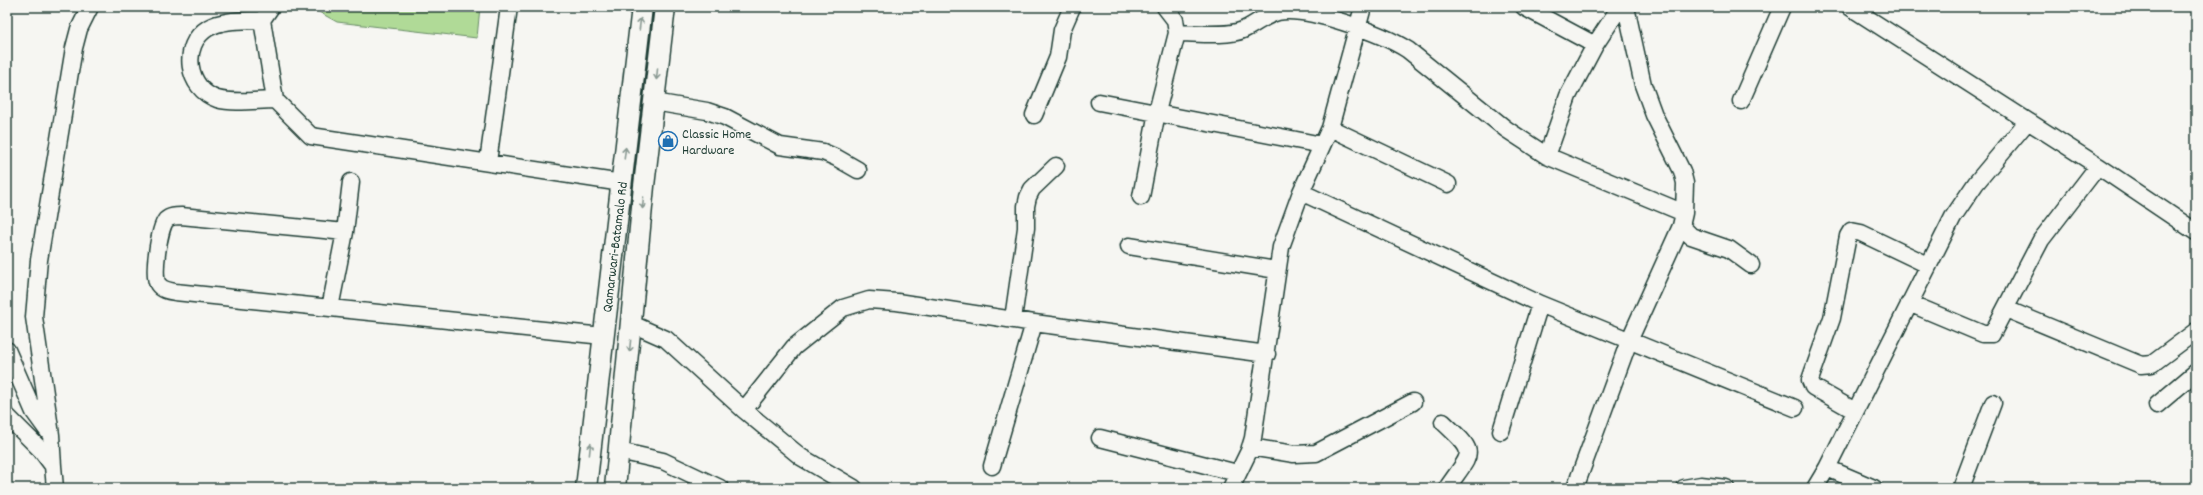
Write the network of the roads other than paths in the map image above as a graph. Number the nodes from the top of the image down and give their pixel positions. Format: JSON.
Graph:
{"nodes":[{"id":1,"x":90,"y":7,"type":"edge"},
{"id":2,"x":271,"y":7,"type":"edge"},
{"id":3,"x":509,"y":7,"type":"edge"},
{"id":4,"x":642,"y":7,"type":"edge"},
{"id":5,"x":664,"y":7,"type":"edge"},
{"id":6,"x":1072,"y":7,"type":"edge"},
{"id":7,"x":1165,"y":7,"type":"edge"},
{"id":8,"x":1363,"y":7,"type":"edge"},
{"id":9,"x":1524,"y":7,"type":"edge"},
{"id":10,"x":1620,"y":7,"type":"edge"},
{"id":11,"x":1626,"y":7,"type":"edge"},
{"id":12,"x":1782,"y":7,"type":"edge"},
{"id":13,"x":1850,"y":7,"type":"edge"},
{"id":14,"x":262,"y":20,"type":"junction"},
{"id":15,"x":1359,"y":27,"type":"junction"},
{"id":16,"x":1177,"y":33,"type":"junction"},
{"id":17,"x":1595,"y":45,"type":"junction"},
{"id":18,"x":275,"y":100,"type":"junction"},
{"id":19,"x":1741,"y":101,"type":"dead end"},
{"id":20,"x":654,"y":102,"type":"junction"},
{"id":21,"x":1099,"y":102,"type":"dead end"},
{"id":22,"x":1157,"y":112,"type":"junction"},
{"id":23,"x":1034,"y":116,"type":"dead end"},
{"id":24,"x":2027,"y":122,"type":"junction"},
{"id":25,"x":1330,"y":128,"type":"junction"},
{"id":26,"x":1322,"y":145,"type":"junction"},
{"id":27,"x":1547,"y":156,"type":"junction"},
{"id":28,"x":488,"y":162,"type":"junction"},
{"id":29,"x":1056,"y":166,"type":"dead end"},
{"id":30,"x":2098,"y":166,"type":"junction"},
{"id":31,"x":858,"y":170,"type":"dead end"},
{"id":32,"x":352,"y":182,"type":"dead end"},
{"id":33,"x":622,"y":184,"type":"junction"},
{"id":34,"x":1448,"y":184,"type":"dead end"},
{"id":35,"x":1301,"y":192,"type":"junction"},
{"id":36,"x":1141,"y":196,"type":"dead end"},
{"id":37,"x":1682,"y":220,"type":"junction"},
{"id":38,"x":344,"y":232,"type":"junction"},
{"id":39,"x":2196,"y":232,"type":"edge"},
{"id":40,"x":1129,"y":246,"type":"dead end"},
{"id":41,"x":1928,"y":264,"type":"junction"},
{"id":42,"x":1751,"y":266,"type":"dead end"},
{"id":43,"x":1277,"y":270,"type":"junction"},
{"id":44,"x":1909,"y":303,"type":"junction"},
{"id":45,"x":1540,"y":304,"type":"junction"},
{"id":46,"x":330,"y":308,"type":"junction"},
{"id":47,"x":2006,"y":309,"type":"junction"},
{"id":48,"x":1013,"y":319,"type":"junction"},
{"id":49,"x":1034,"y":323,"type":"junction"},
{"id":50,"x":632,"y":324,"type":"junction"},
{"id":51,"x":2196,"y":331,"type":"edge"},
{"id":52,"x":603,"y":336,"type":"junction"},
{"id":53,"x":1629,"y":341,"type":"junction"},
{"id":54,"x":7,"y":350,"type":"edge"},
{"id":55,"x":1267,"y":354,"type":"junction"},
{"id":56,"x":2196,"y":372,"type":"edge"},
{"id":57,"x":1413,"y":402,"type":"dead end"},
{"id":58,"x":1994,"y":403,"type":"dead end"},
{"id":59,"x":2157,"y":405,"type":"dead end"},
{"id":60,"x":1795,"y":408,"type":"dead end"},
{"id":61,"x":744,"y":410,"type":"junction"},
{"id":62,"x":1855,"y":411,"type":"junction"},
{"id":63,"x":7,"y":416,"type":"edge"},
{"id":64,"x":1443,"y":422,"type":"dead end"},
{"id":65,"x":1501,"y":431,"type":"dead end"},
{"id":66,"x":51,"y":435,"type":"junction"},
{"id":67,"x":1100,"y":438,"type":"dead end"},
{"id":68,"x":1250,"y":447,"type":"junction"},
{"id":69,"x":619,"y":451,"type":"junction"},
{"id":70,"x":53,"y":466,"type":"junction"},
{"id":71,"x":992,"y":466,"type":"dead end"},
{"id":72,"x":1828,"y":468,"type":"junction"},
{"id":73,"x":1237,"y":473,"type":"junction"},
{"id":74,"x":55,"y":488,"type":"edge"},
{"id":75,"x":586,"y":488,"type":"edge"},
{"id":76,"x":615,"y":488,"type":"edge"},
{"id":77,"x":720,"y":488,"type":"edge"},
{"id":78,"x":854,"y":488,"type":"edge"},
{"id":79,"x":1231,"y":488,"type":"edge"},
{"id":80,"x":1447,"y":488,"type":"edge"},
{"id":81,"x":1575,"y":488,"type":"edge"},
{"id":82,"x":1684,"y":488,"type":"edge"},
{"id":83,"x":1726,"y":488,"type":"edge"},
{"id":84,"x":1815,"y":488,"type":"edge"},
{"id":85,"x":1874,"y":488,"type":"edge"},
{"id":86,"x":1961,"y":488,"type":"edge"}],
"edges":[{"from":1,"to":66,"type":"street"},
{"from":2,"to":14,"type":"street"},
{"from":3,"to":28,"type":"street"},
{"from":33,"to":4,"type":"main road","name":"Qamarwari-Batamalo Rd","one_way":true},
{"from":5,"to":20,"type":"main road","name":"Qamarwari-Batamalo Rd","one_way":true},
{"from":6,"to":23,"type":"street"},
{"from":7,"to":16,"type":"street"},
{"from":8,"to":15,"type":"street"},
{"from":9,"to":17,"type":"street"},
{"from":10,"to":17,"type":"street"},
{"from":11,"to":37,"type":"street"},
{"from":12,"to":19,"type":"street"},
{"from":13,"to":24,"type":"street"},
{"from":14,"to":18,"type":"street"},
{"from":14,"to":18,"type":"street"},
{"from":15,"to":16,"type":"street"},
{"from":15,"to":25,"type":"street"},
{"from":15,"to":27,"type":"street"},
{"from":16,"to":22,"type":"street"},
{"from":17,"to":27,"type":"street"},
{"from":18,"to":28,"type":"street"},
{"from":20,"to":31,"type":"street"},
{"from":20,"to":50,"type":"main road","name":"Qamarwari-Batamalo Rd","one_way":true},
{"from":21,"to":22,"type":"street"},
{"from":22,"to":26,"type":"street"},
{"from":22,"to":36,"type":"street"},
{"from":24,"to":30,"type":"street"},
{"from":24,"to":41,"type":"street"},
{"from":25,"to":26,"type":"street"},
{"from":25,"to":34,"type":"street"},
{"from":26,"to":35,"type":"street"},
{"from":27,"to":37,"type":"street"},
{"from":28,"to":33,"type":"street"},
{"from":29,"to":48,"type":"street"},
{"from":30,"to":39,"type":"street"},
{"from":30,"to":47,"type":"street"},
{"from":32,"to":38,"type":"street"},
{"from":33,"to":52,"type":"main road","name":"Qamarwari-Batamalo Rd"},
{"from":35,"to":43,"type":"street"},
{"from":35,"to":45,"type":"street"},
{"from":37,"to":42,"type":"street"},
{"from":37,"to":53,"type":"street"},
{"from":38,"to":46,"type":"street"},
{"from":38,"to":46,"type":"street"},
{"from":40,"to":43,"type":"street"},
{"from":41,"to":44,"type":"street"},
{"from":41,"to":62,"type":"street"},
{"from":43,"to":55,"type":"street"},
{"from":44,"to":47,"type":"street"},
{"from":44,"to":62,"type":"street"},
{"from":45,"to":53,"type":"street"},
{"from":45,"to":65,"type":"street"},
{"from":46,"to":52,"type":"street"},
{"from":47,"to":51,"type":"street"},
{"from":48,"to":49,"type":"street"},
{"from":48,"to":61,"type":"street"},
{"from":49,"to":55,"type":"street"},
{"from":49,"to":71,"type":"street"},
{"from":50,"to":61,"type":"street"},
{"from":50,"to":69,"type":"main road","name":"Qamarwari-Batamalo Rd","one_way":true},
{"from":75,"to":52,"type":"main road","name":"Qamarwari-Batamalo Rd","one_way":true},
{"from":53,"to":60,"type":"street"},
{"from":53,"to":81,"type":"street"},
{"from":54,"to":66,"type":"street"},
{"from":55,"to":68,"type":"street"},
{"from":56,"to":59,"type":"street"},
{"from":57,"to":68,"type":"street"},
{"from":58,"to":86,"type":"street"},
{"from":61,"to":78,"type":"street"},
{"from":62,"to":72,"type":"street"},
{"from":63,"to":70,"type":"street"},
{"from":64,"to":80,"type":"street"},
{"from":66,"to":70,"type":"street"},
{"from":67,"to":73,"type":"street"},
{"from":68,"to":73,"type":"street"},
{"from":69,"to":76,"type":"main road","name":"Qamarwari-Batamalo Rd"},
{"from":69,"to":77,"type":"street"},
{"from":70,"to":74,"type":"street"},
{"from":72,"to":84,"type":"street"},
{"from":72,"to":85,"type":"street"},
{"from":73,"to":79,"type":"street"},
{"from":82,"to":83,"type":"street"}]}
